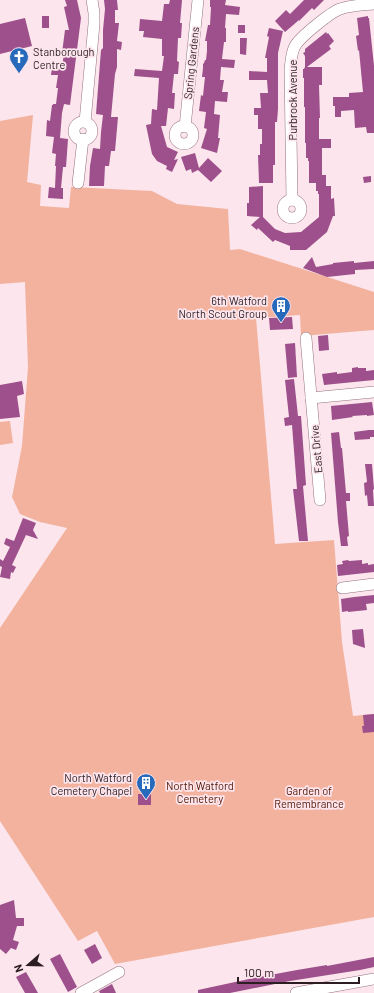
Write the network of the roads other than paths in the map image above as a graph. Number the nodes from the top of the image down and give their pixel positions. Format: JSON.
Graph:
{"nodes":[{"id":1,"x":92,"y":0,"type":"edge"},
{"id":2,"x":198,"y":0,"type":"edge"},
{"id":3,"x":374,"y":4,"type":"edge"},
{"id":4,"x":185,"y":127,"type":"dead end"},
{"id":5,"x":78,"y":183,"type":"dead end"},
{"id":6,"x":292,"y":200,"type":"dead end"},
{"id":7,"x":306,"y":338,"type":"dead end"},
{"id":8,"x":374,"y":392,"type":"edge"},
{"id":9,"x":311,"y":398,"type":"junction"},
{"id":10,"x":320,"y":500,"type":"dead end"},
{"id":11,"x":374,"y":584,"type":"edge"},
{"id":12,"x":342,"y":588,"type":"dead end"},
{"id":13,"x":119,"y":972,"type":"dead end"},
{"id":14,"x":374,"y":979,"type":"edge"},
{"id":15,"x":374,"y":983,"type":"edge"},
{"id":16,"x":81,"y":993,"type":"edge"},
{"id":17,"x":296,"y":993,"type":"edge"}],
"edges":[{"from":1,"to":5,"type":"street"},
{"from":2,"to":4,"type":"street","name":"Spring Gardens"},
{"from":3,"to":6,"type":"street","name":"Purbrock Avenue"},
{"from":7,"to":9,"type":"street","name":"East Drive"},
{"from":8,"to":9,"type":"street"},
{"from":9,"to":10,"type":"street","name":"East Drive"},
{"from":11,"to":12,"type":"street"},
{"from":13,"to":16,"type":"street"},
{"from":14,"to":15,"type":"street"},
{"from":14,"to":17,"type":"street"}]}
